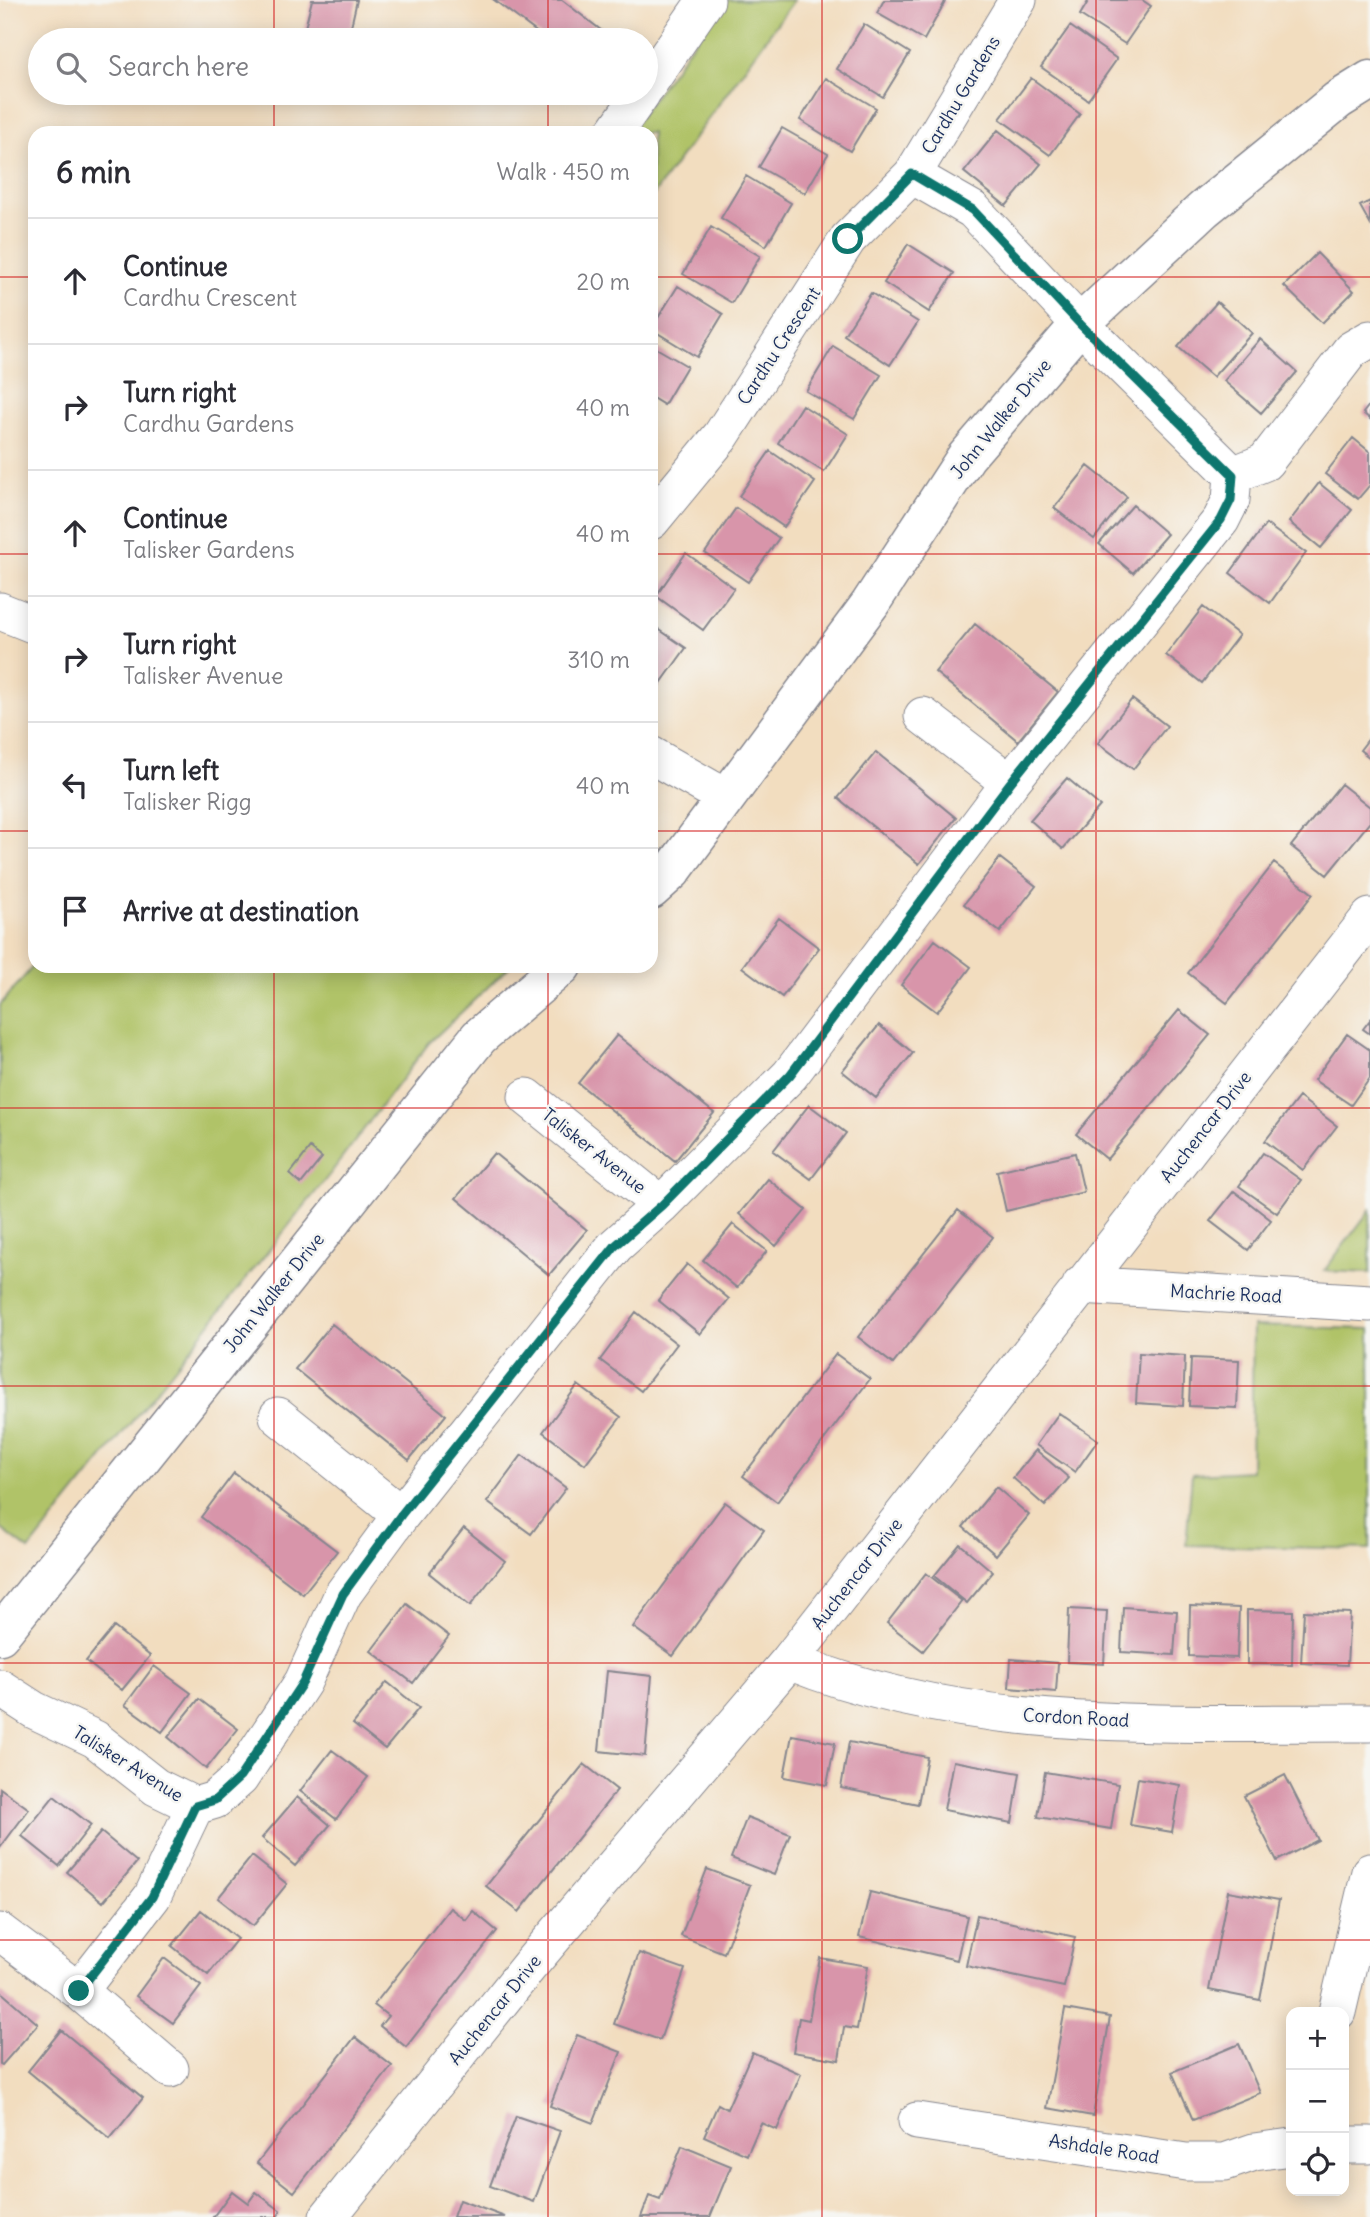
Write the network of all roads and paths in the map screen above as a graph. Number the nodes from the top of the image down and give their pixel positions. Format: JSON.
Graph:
{"nodes":[{"id":1,"x":705,"y":0,"type":"edge"},
{"id":2,"x":1018,"y":0,"type":"edge"},
{"id":3,"x":658,"y":69,"type":"edge"},
{"id":4,"x":1370,"y":80,"type":"edge"},
{"id":5,"x":634,"y":105,"type":"edge"},
{"id":6,"x":619,"y":126,"type":"edge"},
{"id":7,"x":912,"y":174,"type":"junction"},
{"id":8,"x":1080,"y":324,"type":"junction"},
{"id":9,"x":1370,"y":339,"type":"edge"},
{"id":10,"x":1233,"y":475,"type":"junction"},
{"id":11,"x":658,"y":512,"type":"edge"},
{"id":12,"x":0,"y":611,"type":"edge"},
{"id":13,"x":28,"y":622,"type":"edge"},
{"id":14,"x":923,"y":716,"type":"dead end"},
{"id":15,"x":658,"y":759,"type":"edge"},
{"id":16,"x":1010,"y":783,"type":"junction"},
{"id":17,"x":724,"y":797,"type":"junction"},
{"id":18,"x":658,"y":884,"type":"edge"},
{"id":19,"x":1370,"y":917,"type":"edge"},
{"id":20,"x":554,"y":973,"type":"edge"},
{"id":21,"x":527,"y":1097,"type":"dead end"},
{"id":22,"x":662,"y":1205,"type":"junction"},
{"id":23,"x":1082,"y":1285,"type":"junction"},
{"id":24,"x":1370,"y":1303,"type":"edge"},
{"id":25,"x":278,"y":1416,"type":"dead end"},
{"id":26,"x":401,"y":1515,"type":"junction"},
{"id":27,"x":0,"y":1634,"type":"edge"},
{"id":28,"x":789,"y":1661,"type":"junction"},
{"id":29,"x":0,"y":1688,"type":"edge"},
{"id":30,"x":1370,"y":1723,"type":"edge"},
{"id":31,"x":195,"y":1806,"type":"junction"},
{"id":32,"x":1370,"y":1872,"type":"edge"},
{"id":33,"x":0,"y":1932,"type":"edge"},
{"id":34,"x":79,"y":1991,"type":"junction"},
{"id":35,"x":1338,"y":2007,"type":"edge"},
{"id":36,"x":170,"y":2069,"type":"dead end"},
{"id":37,"x":916,"y":2121,"type":"dead end"},
{"id":38,"x":1349,"y":2145,"type":"edge"},
{"id":39,"x":1370,"y":2145,"type":"edge"},
{"id":40,"x":1286,"y":2148,"type":"edge"},
{"id":41,"x":328,"y":2217,"type":"edge"}],
"edges":[{"from":1,"to":3,"type":"street"},
{"from":2,"to":7,"type":"street","name":"Cardhu Gardens"},
{"from":4,"to":8,"type":"street","name":"John Walker Drive"},
{"from":5,"to":6,"type":"street"},
{"from":7,"to":8,"type":"street"},
{"from":7,"to":11,"type":"street","name":"Cardhu Crescent"},
{"from":8,"to":10,"type":"street"},
{"from":8,"to":17,"type":"street","name":"John Walker Drive"},
{"from":9,"to":10,"type":"street"},
{"from":10,"to":16,"type":"street","name":"Talisker Avenue"},
{"from":12,"to":13,"type":"street"},
{"from":14,"to":16,"type":"street"},
{"from":15,"to":17,"type":"street"},
{"from":16,"to":22,"type":"street","name":"Talisker Avenue"},
{"from":17,"to":18,"type":"street","name":"John Walker Drive"},
{"from":19,"to":23,"type":"street","name":"Auchencar Drive"},
{"from":20,"to":27,"type":"street","name":"John Walker Drive"},
{"from":21,"to":22,"type":"street","name":"Talisker Avenue"},
{"from":22,"to":26,"type":"street","name":"Talisker Avenue"},
{"from":23,"to":24,"type":"street","name":"Machrie Road"},
{"from":23,"to":28,"type":"street","name":"Auchencar Drive"},
{"from":25,"to":26,"type":"street"},
{"from":26,"to":31,"type":"street","name":"Talisker Avenue"},
{"from":28,"to":30,"type":"street","name":"Cordon Road"},
{"from":28,"to":41,"type":"street","name":"Auchencar Drive"},
{"from":29,"to":31,"type":"street","name":"Talisker Avenue"},
{"from":31,"to":34,"type":"street"},
{"from":32,"to":35,"type":"street"},
{"from":33,"to":34,"type":"street"},
{"from":34,"to":36,"type":"street"},
{"from":37,"to":40,"type":"street","name":"Ashdale Road"},
{"from":38,"to":39,"type":"street"}]}
